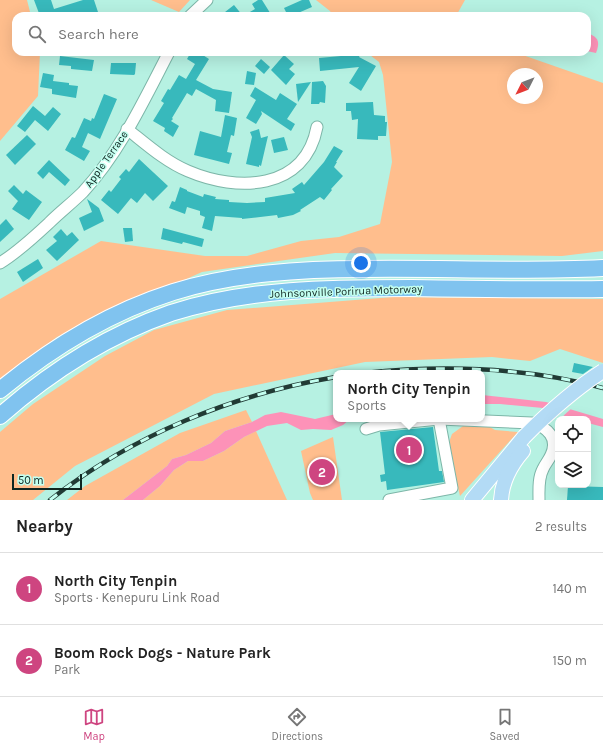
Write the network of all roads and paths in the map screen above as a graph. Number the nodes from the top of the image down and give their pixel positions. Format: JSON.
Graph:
{"nodes":[{"id":1,"x":207,"y":0,"type":"edge"},
{"id":2,"x":194,"y":12,"type":"edge"},
{"id":3,"x":167,"y":56,"type":"edge"},
{"id":4,"x":317,"y":127,"type":"dead end"},
{"id":5,"x":127,"y":129,"type":"junction"},
{"id":6,"x":0,"y":263,"type":"edge"},
{"id":7,"x":603,"y":268,"type":"edge"},
{"id":8,"x":603,"y":289,"type":"edge"},
{"id":9,"x":603,"y":371,"type":"edge"},
{"id":10,"x":603,"y":380,"type":"edge"},
{"id":11,"x":0,"y":390,"type":"edge"},
{"id":12,"x":0,"y":416,"type":"edge"},
{"id":13,"x":485,"y":421,"type":"edge"},
{"id":14,"x":410,"y":422,"type":"edge"},
{"id":15,"x":440,"y":422,"type":"edge"},
{"id":16,"x":459,"y":422,"type":"edge"},
{"id":17,"x":366,"y":429,"type":"dead end"},
{"id":18,"x":528,"y":439,"type":"junction"},
{"id":19,"x":444,"y":442,"type":"junction"},
{"id":20,"x":389,"y":500,"type":"edge"},
{"id":21,"x":472,"y":500,"type":"edge"},
{"id":22,"x":501,"y":500,"type":"edge"},
{"id":23,"x":539,"y":500,"type":"edge"}],
"edges":[{"from":1,"to":2,"type":"street"},
{"from":3,"to":5,"type":"street","name":"Apple Terrace"},
{"from":4,"to":5,"type":"street"},
{"from":5,"to":6,"type":"street","name":"Apple Terrace"},
{"from":7,"to":11,"type":"highway","name":"Johnsonville Porirua Motorway"},
{"from":8,"to":12,"type":"highway","name":"Johnsonville Porirua Motorway"},
{"from":9,"to":18,"type":"main road","bridge":true},
{"from":10,"to":18,"type":"main road"},
{"from":13,"to":23,"type":"street"},
{"from":14,"to":17,"type":"street"},
{"from":15,"to":19,"type":"street"},
{"from":16,"to":19,"type":"street"},
{"from":18,"to":21,"type":"main road"},
{"from":18,"to":22,"type":"main road"},
{"from":19,"to":20,"type":"street"}]}
